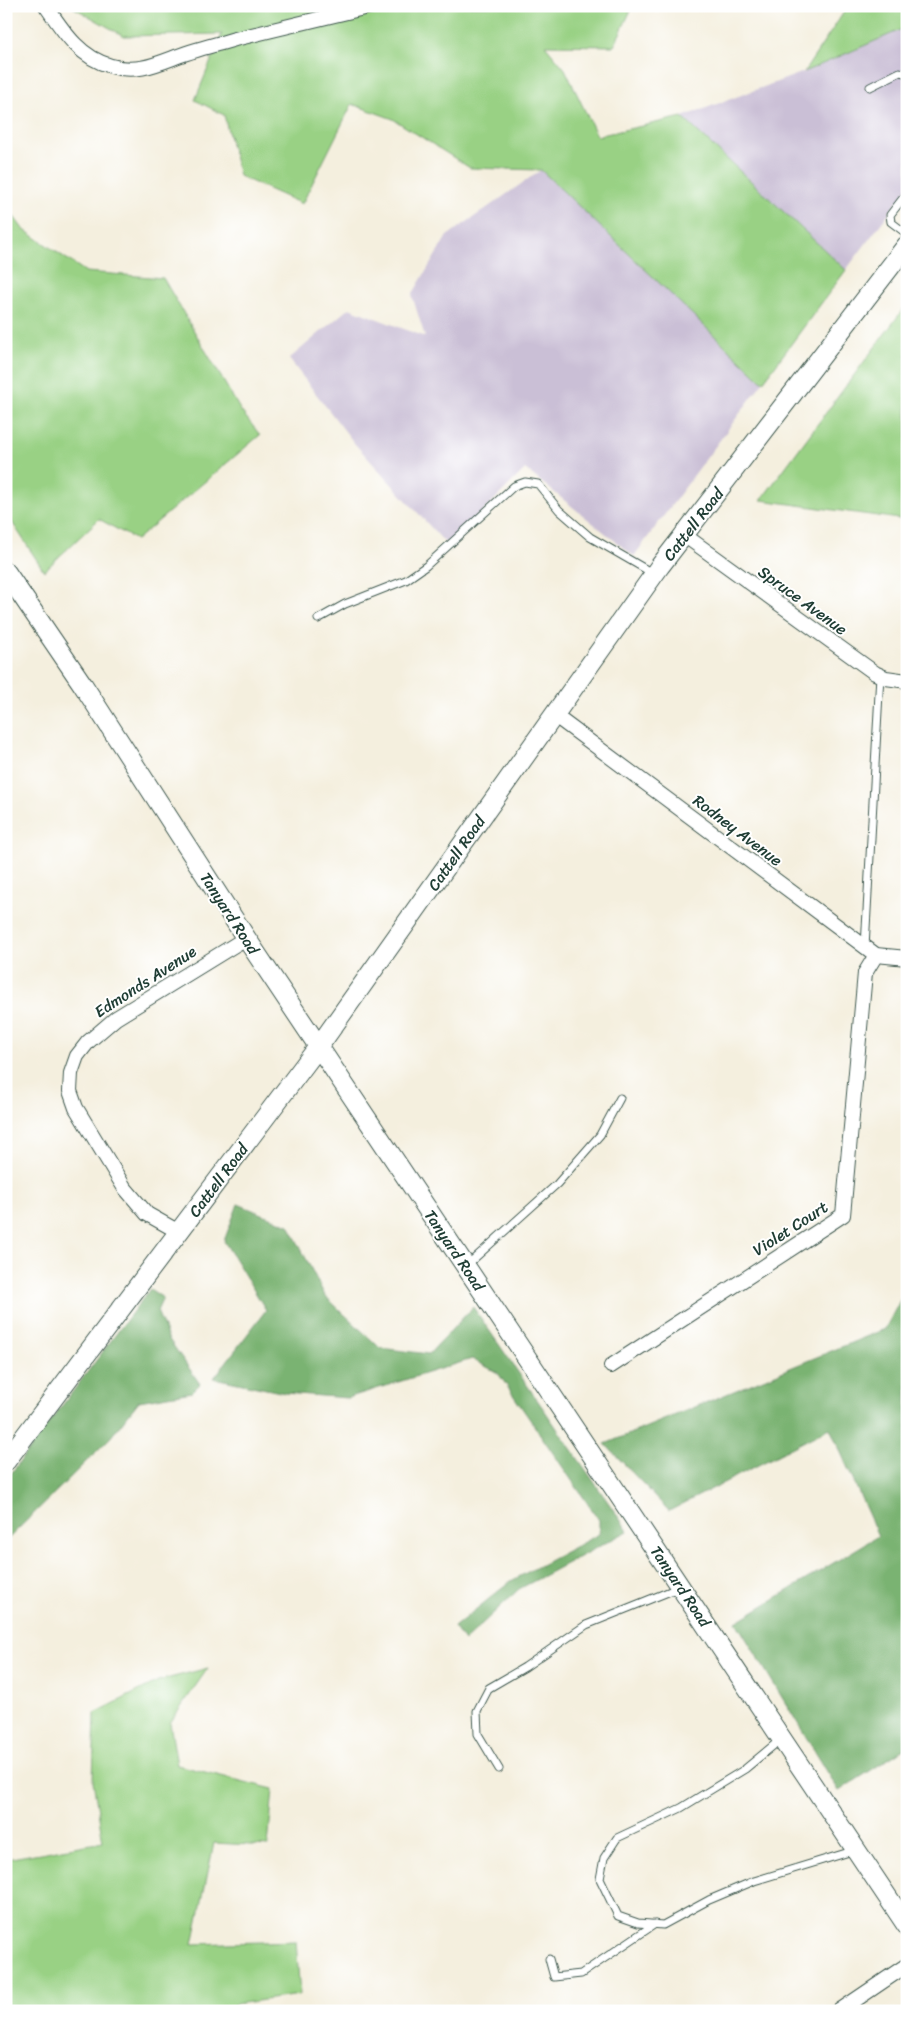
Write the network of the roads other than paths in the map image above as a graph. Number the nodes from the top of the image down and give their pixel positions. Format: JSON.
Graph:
{"nodes":[{"id":1,"x":46,"y":6,"type":"edge"},
{"id":2,"x":372,"y":6,"type":"edge"},
{"id":3,"x":907,"y":74,"type":"edge"},
{"id":4,"x":870,"y":86,"type":"dead end"},
{"id":5,"x":907,"y":193,"type":"edge"},
{"id":6,"x":907,"y":234,"type":"edge"},
{"id":7,"x":907,"y":245,"type":"edge"},
{"id":8,"x":684,"y":535,"type":"junction"},
{"id":9,"x":6,"y":572,"type":"edge"},
{"id":10,"x":654,"y":574,"type":"junction"},
{"id":11,"x":318,"y":619,"type":"dead end"},
{"id":12,"x":880,"y":675,"type":"junction"},
{"id":13,"x":907,"y":681,"type":"edge"},
{"id":14,"x":554,"y":715,"type":"junction"},
{"id":15,"x":246,"y":938,"type":"junction"},
{"id":16,"x":871,"y":951,"type":"junction"},
{"id":17,"x":907,"y":958,"type":"edge"},
{"id":18,"x":319,"y":1046,"type":"junction"},
{"id":19,"x":620,"y":1098,"type":"dead end"},
{"id":20,"x":179,"y":1232,"type":"junction"},
{"id":21,"x":466,"y":1266,"type":"junction"},
{"id":22,"x":612,"y":1366,"type":"dead end"},
{"id":23,"x":6,"y":1461,"type":"edge"},
{"id":24,"x":681,"y":1587,"type":"junction"},
{"id":25,"x":783,"y":1738,"type":"junction"},
{"id":26,"x":499,"y":1769,"type":"dead end"},
{"id":27,"x":857,"y":1850,"type":"junction"},
{"id":28,"x":655,"y":1924,"type":"junction"},
{"id":29,"x":907,"y":1926,"type":"edge"},
{"id":30,"x":549,"y":1958,"type":"dead end"},
{"id":31,"x":907,"y":1965,"type":"edge"},
{"id":32,"x":838,"y":2011,"type":"edge"}],
"edges":[{"from":1,"to":2,"type":"street"},
{"from":3,"to":4,"type":"lane"},
{"from":5,"to":6,"type":"lane"},
{"from":7,"to":8,"type":"street","name":"Cattell Road"},
{"from":8,"to":10,"type":"street","name":"Cattell Road"},
{"from":8,"to":12,"type":"street","name":"Spruce Avenue"},
{"from":9,"to":15,"type":"street","name":"Tanyard Road"},
{"from":10,"to":11,"type":"lane"},
{"from":10,"to":14,"type":"street","name":"Cattell Road"},
{"from":12,"to":13,"type":"street","name":"Spruce Avenue"},
{"from":12,"to":16,"type":"lane"},
{"from":14,"to":16,"type":"street","name":"Rodney Avenue"},
{"from":14,"to":18,"type":"street","name":"Cattell Road"},
{"from":15,"to":18,"type":"street","name":"Tanyard Road"},
{"from":15,"to":20,"type":"street","name":"Edmonds Avenue"},
{"from":16,"to":17,"type":"street"},
{"from":16,"to":22,"type":"street","name":"Violet Court"},
{"from":18,"to":20,"type":"street","name":"Cattell Road"},
{"from":18,"to":21,"type":"street","name":"Tanyard Road"},
{"from":19,"to":21,"type":"lane"},
{"from":20,"to":23,"type":"street","name":"Cattell Road"},
{"from":21,"to":24,"type":"street","name":"Tanyard Road"},
{"from":24,"to":25,"type":"street","name":"Tanyard Road"},
{"from":24,"to":26,"type":"lane"},
{"from":25,"to":27,"type":"street","name":"Tanyard Road"},
{"from":25,"to":28,"type":"lane"},
{"from":27,"to":28,"type":"lane"},
{"from":27,"to":29,"type":"street","name":"Tanyard Road"},
{"from":28,"to":30,"type":"lane"},
{"from":31,"to":32,"type":"street"}]}
